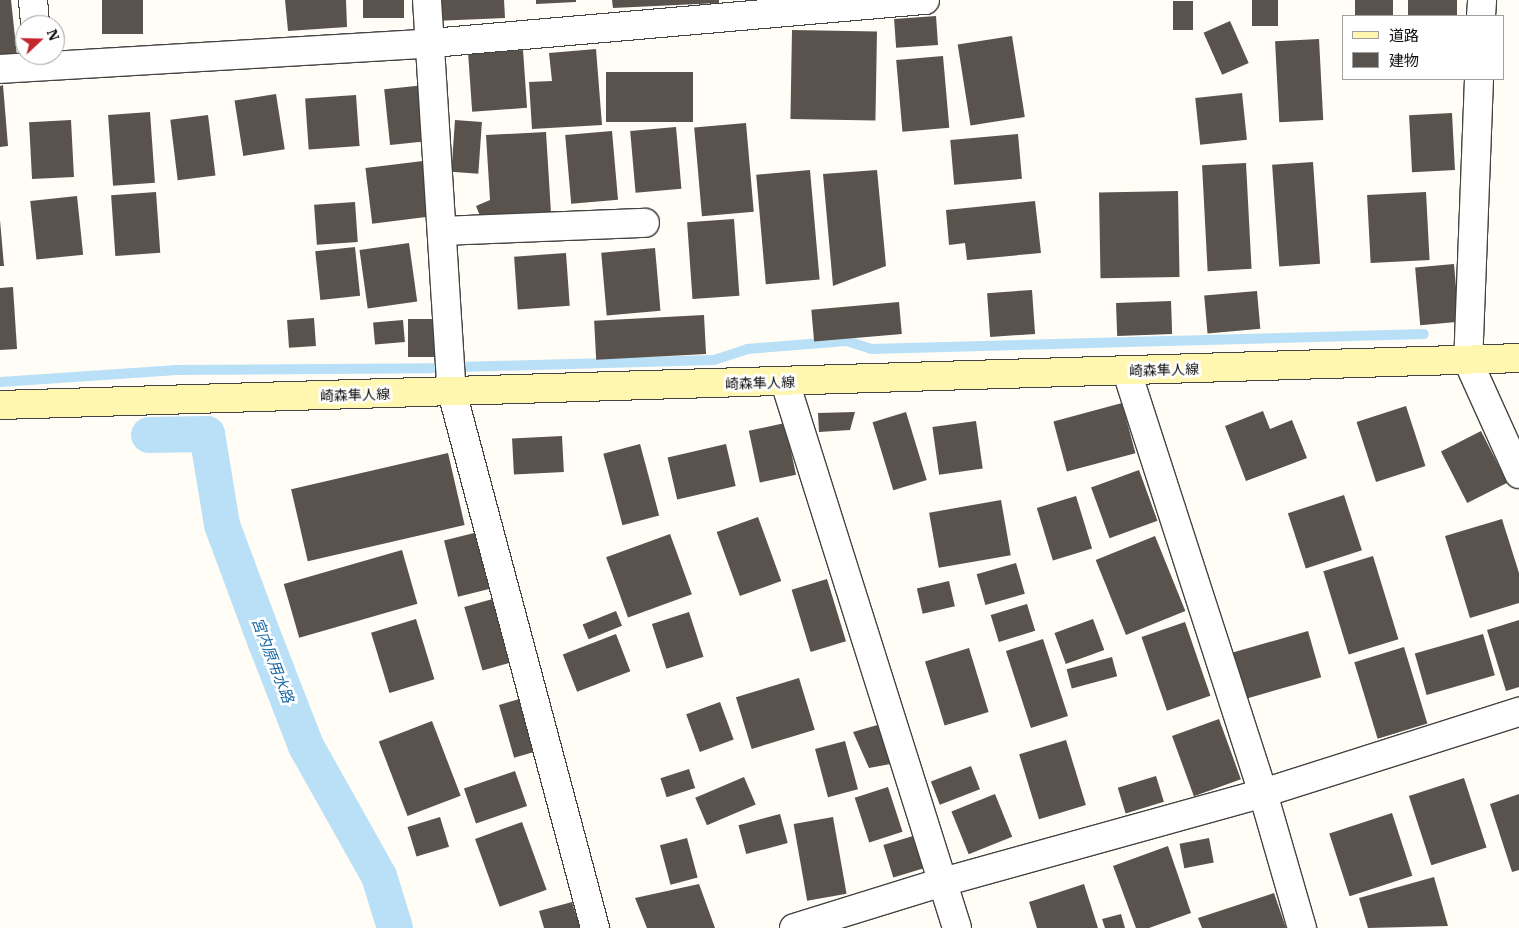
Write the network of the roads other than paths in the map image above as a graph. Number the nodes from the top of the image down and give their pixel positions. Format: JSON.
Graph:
{"nodes":[{"id":1,"x":33,"y":0,"type":"edge"},
{"id":2,"x":427,"y":0,"type":"edge"},
{"id":3,"x":926,"y":0,"type":"edge"},
{"id":4,"x":1482,"y":0,"type":"edge"},
{"id":5,"x":829,"y":4,"type":"edge"},
{"id":6,"x":34,"y":15,"type":"edge"},
{"id":7,"x":1481,"y":15,"type":"edge"},
{"id":8,"x":432,"y":43,"type":"junction"},
{"id":9,"x":65,"y":59,"type":"edge"},
{"id":10,"x":17,"y":65,"type":"edge"},
{"id":11,"x":0,"y":69,"type":"edge"},
{"id":12,"x":1479,"y":80,"type":"edge"},
{"id":13,"x":645,"y":223,"type":"dead end"},
{"id":14,"x":443,"y":231,"type":"junction"},
{"id":15,"x":1519,"y":358,"type":"edge"},
{"id":16,"x":1468,"y":361,"type":"junction"},
{"id":17,"x":1127,"y":372,"type":"junction"},
{"id":18,"x":785,"y":382,"type":"junction"},
{"id":19,"x":452,"y":392,"type":"junction"},
{"id":20,"x":0,"y":405,"type":"edge"},
{"id":21,"x":1519,"y":474,"type":"edge"},
{"id":22,"x":1519,"y":712,"type":"edge"},
{"id":23,"x":1263,"y":793,"type":"junction"},
{"id":24,"x":943,"y":882,"type":"junction"},
{"id":25,"x":595,"y":928,"type":"edge"},
{"id":26,"x":794,"y":928,"type":"edge"},
{"id":27,"x":957,"y":928,"type":"edge"},
{"id":28,"x":1302,"y":928,"type":"edge"}],
"edges":[{"from":1,"to":6,"type":"street"},
{"from":2,"to":8,"type":"street"},
{"from":3,"to":5,"type":"street"},
{"from":4,"to":7,"type":"street"},
{"from":5,"to":8,"type":"street"},
{"from":8,"to":9,"type":"street"},
{"from":8,"to":14,"type":"street"},
{"from":10,"to":11,"type":"street"},
{"from":12,"to":16,"type":"street"},
{"from":13,"to":14,"type":"street"},
{"from":14,"to":19,"type":"street"},
{"from":15,"to":16,"type":"main road","name":"崎森隼人線"},
{"from":16,"to":17,"type":"main road","name":"崎森隼人線"},
{"from":16,"to":21,"type":"street"},
{"from":17,"to":18,"type":"main road","name":"崎森隼人線"},
{"from":17,"to":23,"type":"street"},
{"from":18,"to":19,"type":"main road","name":"崎森隼人線"},
{"from":18,"to":24,"type":"street"},
{"from":19,"to":20,"type":"main road","name":"崎森隼人線"},
{"from":19,"to":25,"type":"street"},
{"from":22,"to":23,"type":"street"},
{"from":23,"to":24,"type":"street"},
{"from":23,"to":28,"type":"street"},
{"from":24,"to":26,"type":"street"},
{"from":24,"to":27,"type":"street"}]}
